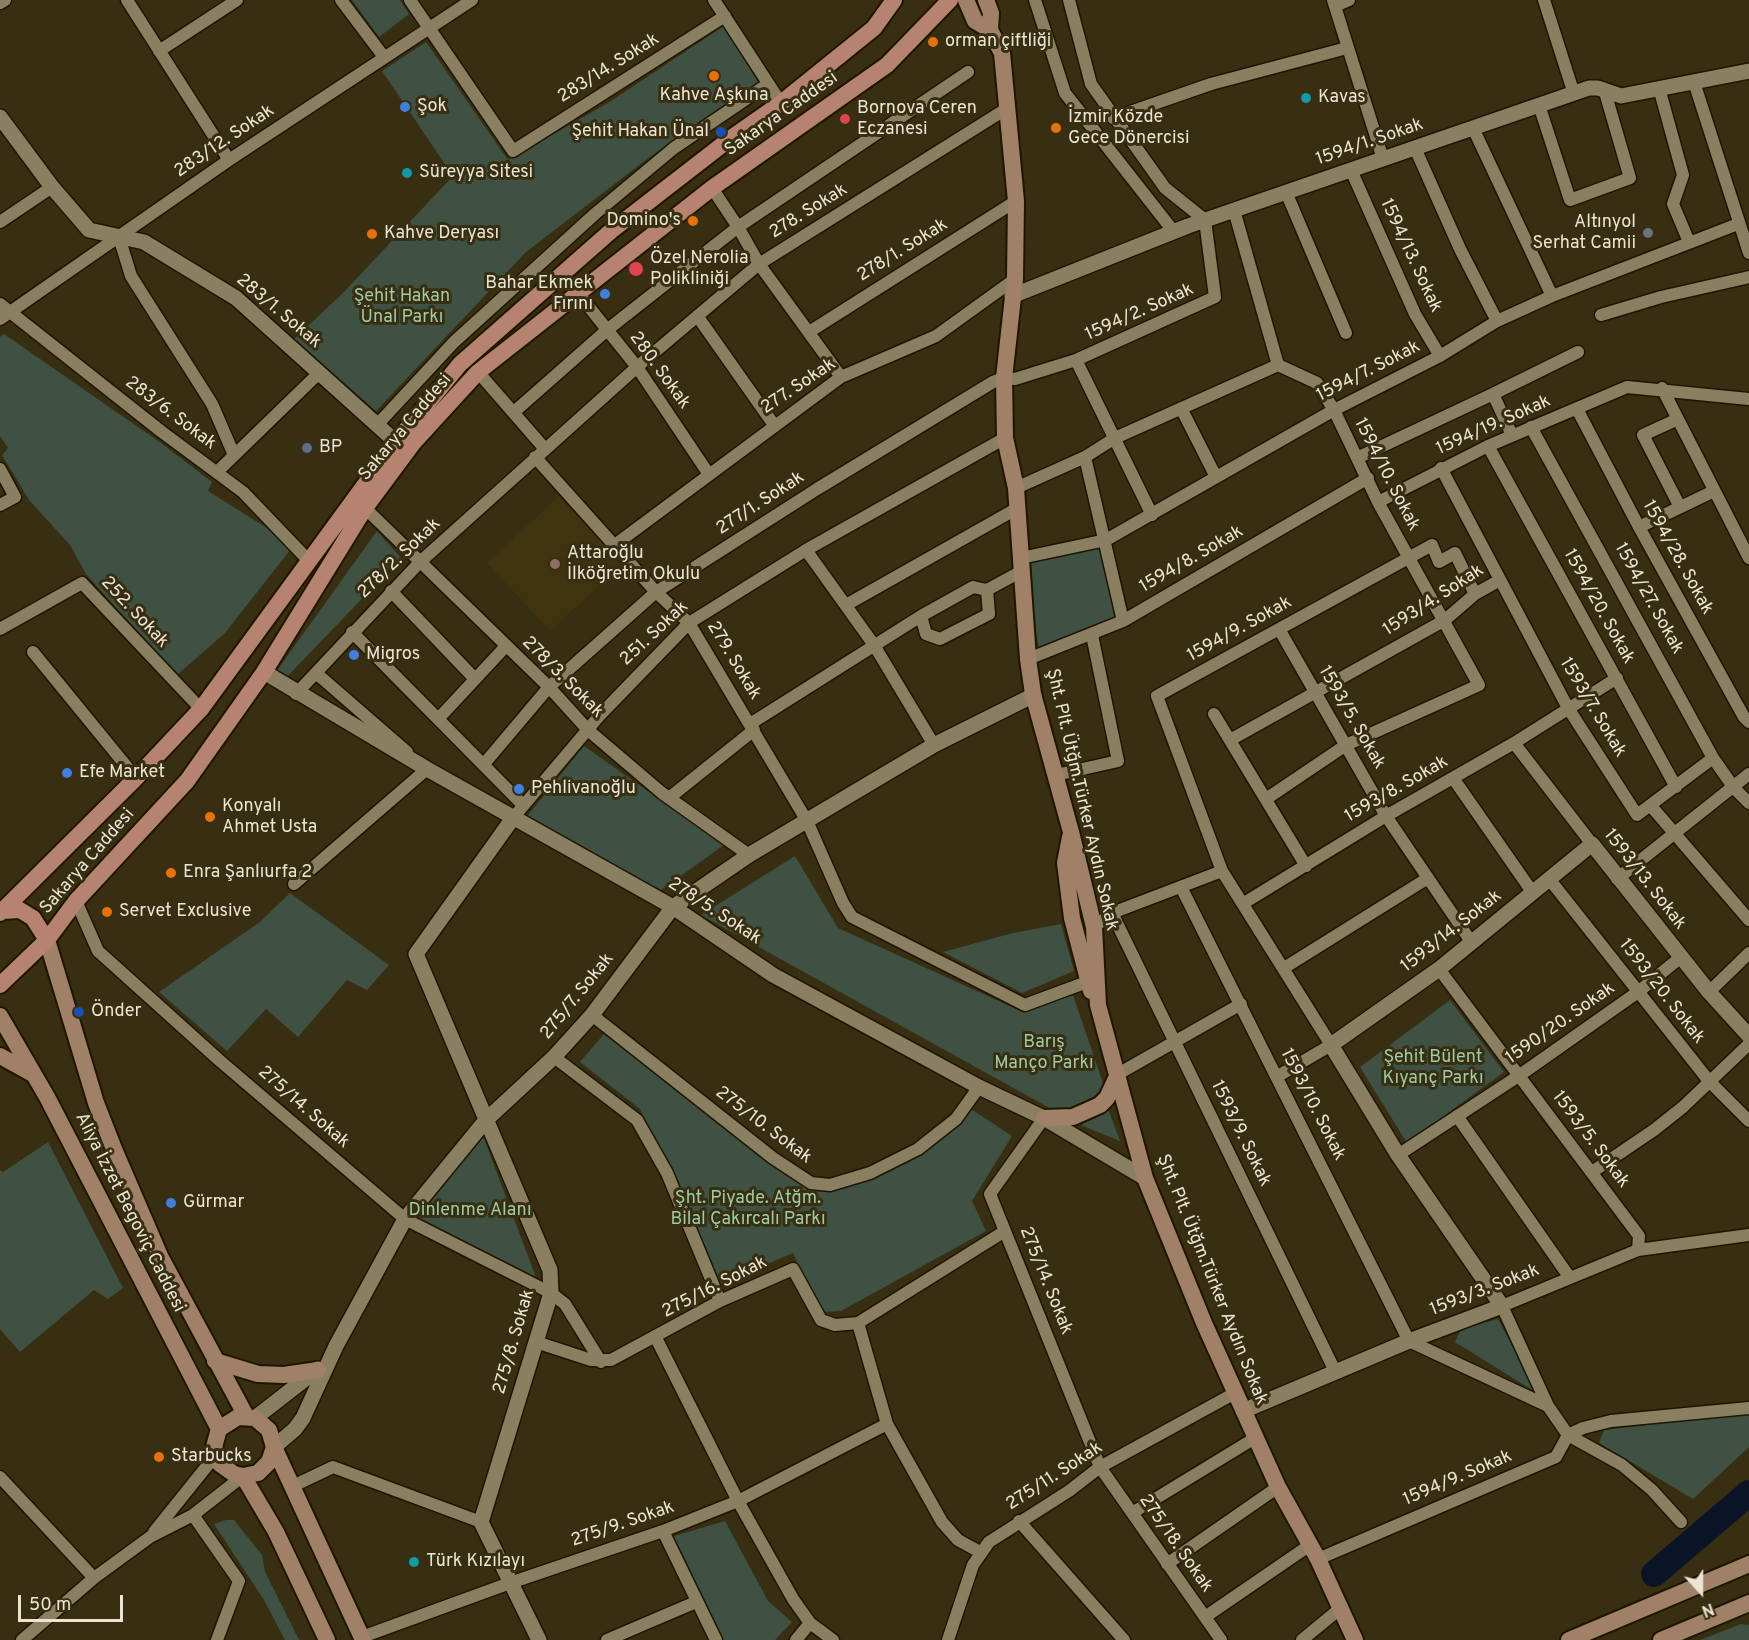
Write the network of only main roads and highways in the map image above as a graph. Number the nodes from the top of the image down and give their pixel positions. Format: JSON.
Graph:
{"nodes":[{"id":1,"x":894,"y":0,"type":"edge"},
{"id":2,"x":950,"y":0,"type":"edge"},
{"id":3,"x":966,"y":0,"type":"edge"},
{"id":4,"x":986,"y":0,"type":"edge"},
{"id":5,"x":990,"y":30,"type":"junction"},
{"id":6,"x":1071,"y":832,"type":"junction"},
{"id":7,"x":1,"y":911,"type":"edge"},
{"id":8,"x":46,"y":940,"type":"junction"},
{"id":9,"x":0,"y":985,"type":"edge"},
{"id":10,"x":1098,"y":1005,"type":"junction"},
{"id":11,"x":0,"y":1016,"type":"edge"},
{"id":12,"x":0,"y":1056,"type":"edge"},
{"id":13,"x":33,"y":1074,"type":"junction"},
{"id":14,"x":1118,"y":1074,"type":"junction"},
{"id":15,"x":1044,"y":1118,"type":"road end"},
{"id":16,"x":215,"y":1361,"type":"junction"},
{"id":17,"x":323,"y":1365,"type":"road end"},
{"id":18,"x":250,"y":1417,"type":"junction"},
{"id":19,"x":219,"y":1430,"type":"junction"},
{"id":20,"x":274,"y":1447,"type":"junction"},
{"id":21,"x":243,"y":1476,"type":"junction"},
{"id":22,"x":1749,"y":1564,"type":"edge"},
{"id":23,"x":1749,"y":1603,"type":"edge"},
{"id":24,"x":363,"y":1638,"type":"edge"},
{"id":25,"x":327,"y":1640,"type":"edge"},
{"id":26,"x":1355,"y":1640,"type":"edge"},
{"id":27,"x":1569,"y":1640,"type":"edge"},
{"id":28,"x":1662,"y":1640,"type":"edge"}],
"edges":[{"from":1,"to":7,"type":"main road","name":"Sakarya Caddesi"},
{"from":2,"to":8,"type":"main road","name":"Sakarya Caddesi"},
{"from":3,"to":5,"type":"main road","name":"Şht. Plt. Ütğm.Türker Aydın Sokak"},
{"from":4,"to":5,"type":"main road","name":"Şht. Plt. Ütğm.Türker Aydın Sokak"},
{"from":5,"to":6,"type":"main road","name":"Şht. Plt. Ütğm.Türker Aydın Sokak"},
{"from":6,"to":10,"type":"main road","name":"Şht. Plt. Ütğm.Türker Aydın Sokak"},
{"from":6,"to":10,"type":"main road"},
{"from":7,"to":8,"type":"main road"},
{"from":8,"to":9,"type":"main road","name":"Sakarya Caddesi"},
{"from":8,"to":16,"type":"main road","name":"Aliya İzzet Begoviç Caddesi"},
{"from":10,"to":14,"type":"main road","name":"Şht. Plt. Ütğm.Türker Aydın Sokak"},
{"from":11,"to":13,"type":"main road","name":"Aliya İzzet Begoviç Caddesi"},
{"from":12,"to":13,"type":"main road"},
{"from":13,"to":19,"type":"main road","name":"Aliya İzzet Begoviç Caddesi"},
{"from":14,"to":15,"type":"main road"},
{"from":14,"to":26,"type":"main road","name":"Şht. Plt. Ütğm.Türker Aydın Sokak"},
{"from":16,"to":17,"type":"main road"},
{"from":16,"to":18,"type":"main road","name":"Aliya İzzet Begoviç Caddesi"},
{"from":18,"to":19,"type":"main road"},
{"from":18,"to":20,"type":"main road","name":"Aliya İzzet Begoviç Caddesi"},
{"from":19,"to":21,"type":"main road"},
{"from":20,"to":21,"type":"main road"},
{"from":20,"to":24,"type":"main road","name":"Aliya İzzet Begoviç Caddesi"},
{"from":21,"to":25,"type":"main road"},
{"from":22,"to":27,"type":"main road"},
{"from":23,"to":28,"type":"main road"}]}
